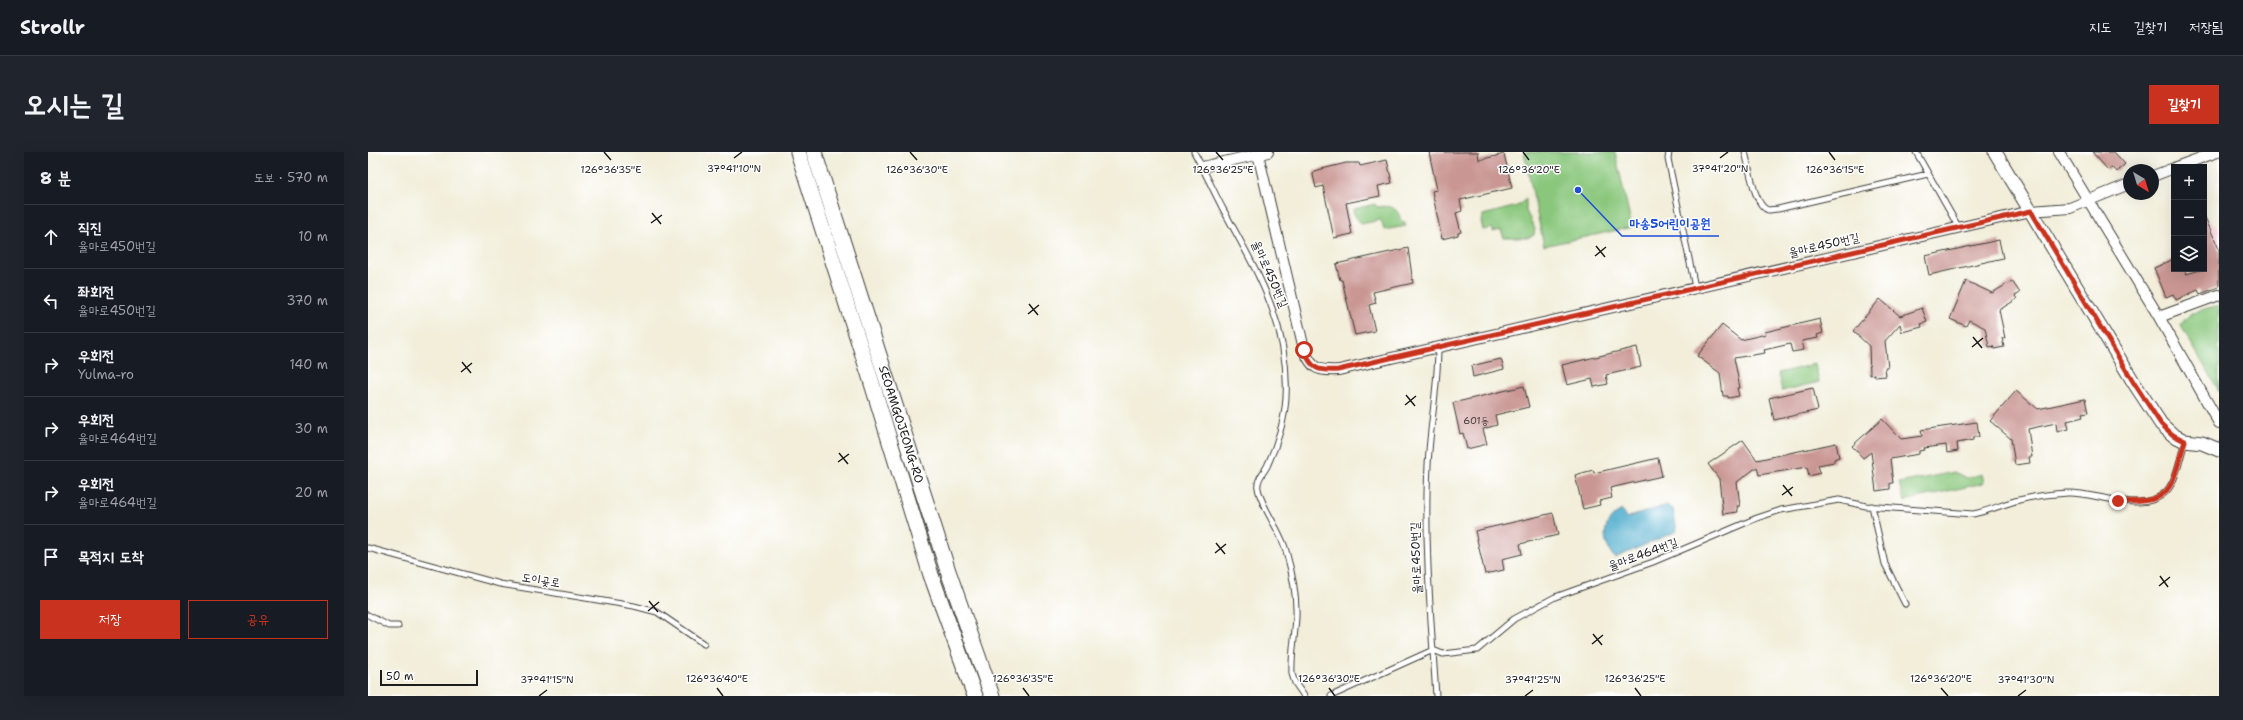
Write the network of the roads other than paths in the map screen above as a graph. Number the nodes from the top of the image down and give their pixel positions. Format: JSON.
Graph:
{"nodes":[{"id":1,"x":798,"y":152,"type":"edge"},
{"id":2,"x":814,"y":152,"type":"edge"},
{"id":3,"x":1194,"y":152,"type":"edge"},
{"id":4,"x":1669,"y":152,"type":"edge"},
{"id":5,"x":1745,"y":152,"type":"edge"},
{"id":6,"x":1916,"y":152,"type":"edge"},
{"id":7,"x":1995,"y":152,"type":"edge"},
{"id":8,"x":2059,"y":152,"type":"edge"},
{"id":9,"x":2217,"y":152,"type":"edge"},
{"id":10,"x":1263,"y":153,"type":"edge"},
{"id":11,"x":2183,"y":164,"type":"edge"},
{"id":12,"x":1202,"y":167,"type":"junction"},
{"id":13,"x":2171,"y":169,"type":"edge"},
{"id":14,"x":1928,"y":174,"type":"junction"},
{"id":15,"x":2159,"y":174,"type":"edge"},
{"id":16,"x":2123,"y":186,"type":"edge"},
{"id":17,"x":2089,"y":199,"type":"junction"},
{"id":18,"x":2031,"y":211,"type":"junction"},
{"id":19,"x":1959,"y":228,"type":"junction"},
{"id":20,"x":1695,"y":287,"type":"junction"},
{"id":21,"x":2219,"y":295,"type":"edge"},
{"id":22,"x":2159,"y":317,"type":"junction"},
{"id":23,"x":1438,"y":347,"type":"junction"},
{"id":24,"x":2219,"y":423,"type":"edge"},
{"id":25,"x":2185,"y":441,"type":"junction"},
{"id":26,"x":2219,"y":450,"type":"edge"},
{"id":27,"x":1872,"y":506,"type":"junction"},
{"id":28,"x":368,"y":548,"type":"edge"},
{"id":29,"x":1905,"y":604,"type":"dead end"},
{"id":30,"x":368,"y":615,"type":"edge"},
{"id":31,"x":398,"y":626,"type":"dead end"},
{"id":32,"x":704,"y":644,"type":"dead end"},
{"id":33,"x":1433,"y":650,"type":"junction"},
{"id":34,"x":975,"y":696,"type":"edge"},
{"id":35,"x":992,"y":696,"type":"edge"},
{"id":36,"x":1304,"y":696,"type":"edge"},
{"id":37,"x":1331,"y":696,"type":"edge"},
{"id":38,"x":1436,"y":696,"type":"edge"}],
"edges":[{"from":1,"to":34,"type":"main road","name":"SEOAMGOJEONG-RO"},
{"from":2,"to":35,"type":"main road","name":"SEOAMGOJEONG-RO"},
{"from":3,"to":12,"type":"lane","name":"율마로450번길"},
{"from":4,"to":20,"type":"lane"},
{"from":5,"to":14,"type":"lane"},
{"from":6,"to":14,"type":"lane"},
{"from":7,"to":18,"type":"street"},
{"from":8,"to":17,"type":"street"},
{"from":9,"to":11,"type":"street"},
{"from":10,"to":12,"type":"street"},
{"from":10,"to":23,"type":"street","name":"율마로450번길"},
{"from":12,"to":36,"type":"lane","name":"율마로450번길"},
{"from":13,"to":15,"type":"street"},
{"from":14,"to":19,"type":"lane"},
{"from":16,"to":17,"type":"street","name":"율마로450번길"},
{"from":17,"to":18,"type":"street","name":"율마로450번길"},
{"from":17,"to":22,"type":"street"},
{"from":18,"to":19,"type":"street","name":"율마로450번길"},
{"from":18,"to":25,"type":"street"},
{"from":19,"to":20,"type":"street","name":"율마로450번길"},
{"from":20,"to":23,"type":"street","name":"율마로450번길"},
{"from":21,"to":22,"type":"street"},
{"from":22,"to":24,"type":"street"},
{"from":23,"to":33,"type":"lane","name":"율마로450번길"},
{"from":25,"to":26,"type":"street"},
{"from":25,"to":27,"type":"lane","name":"율마로464번길"},
{"from":27,"to":29,"type":"lane"},
{"from":27,"to":33,"type":"lane","name":"율마로464번길"},
{"from":28,"to":32,"type":"lane","name":"도이곶로"},
{"from":30,"to":31,"type":"lane"},
{"from":33,"to":37,"type":"lane"},
{"from":33,"to":38,"type":"lane"}]}
